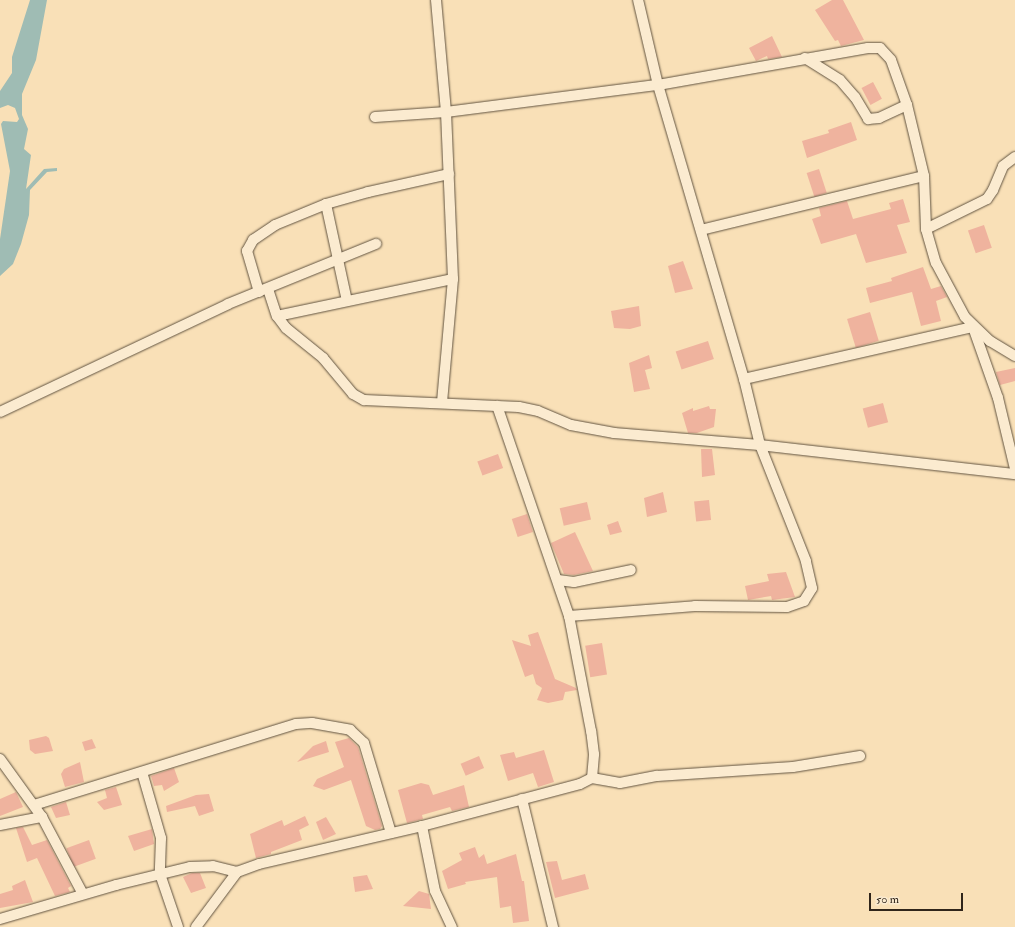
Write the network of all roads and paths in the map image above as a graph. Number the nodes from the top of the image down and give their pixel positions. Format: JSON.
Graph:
{"nodes":[{"id":1,"x":436,"y":0,"type":"edge"},
{"id":2,"x":638,"y":0,"type":"edge"},
{"id":3,"x":805,"y":58,"type":"junction"},
{"id":4,"x":658,"y":85,"type":"junction"},
{"id":5,"x":907,"y":106,"type":"junction"},
{"id":6,"x":446,"y":112,"type":"junction"},
{"id":7,"x":375,"y":117,"type":"dead end"},
{"id":8,"x":1015,"y":157,"type":"edge"},
{"id":9,"x":449,"y":174,"type":"junction"},
{"id":10,"x":924,"y":176,"type":"junction"},
{"id":11,"x":326,"y":204,"type":"junction"},
{"id":12,"x":926,"y":229,"type":"junction"},
{"id":13,"x":701,"y":230,"type":"junction"},
{"id":14,"x":376,"y":244,"type":"dead end"},
{"id":15,"x":338,"y":260,"type":"junction"},
{"id":16,"x":453,"y":279,"type":"junction"},
{"id":17,"x":263,"y":290,"type":"junction"},
{"id":18,"x":347,"y":301,"type":"junction"},
{"id":19,"x":277,"y":316,"type":"junction"},
{"id":20,"x":973,"y":327,"type":"junction"},
{"id":21,"x":1015,"y":356,"type":"edge"},
{"id":22,"x":744,"y":380,"type":"junction"},
{"id":23,"x":442,"y":404,"type":"junction"},
{"id":24,"x":497,"y":406,"type":"junction"},
{"id":25,"x":0,"y":412,"type":"edge"},
{"id":26,"x":760,"y":445,"type":"junction"},
{"id":27,"x":1015,"y":469,"type":"edge"},
{"id":28,"x":1015,"y":474,"type":"edge"},
{"id":29,"x":632,"y":570,"type":"dead end"},
{"id":30,"x":558,"y":580,"type":"junction"},
{"id":31,"x":569,"y":616,"type":"junction"},
{"id":32,"x":860,"y":756,"type":"dead end"},
{"id":33,"x":0,"y":759,"type":"edge"},
{"id":34,"x":142,"y":772,"type":"junction"},
{"id":35,"x":592,"y":778,"type":"junction"},
{"id":36,"x":522,"y":799,"type":"junction"},
{"id":37,"x":34,"y":805,"type":"junction"},
{"id":38,"x":42,"y":817,"type":"junction"},
{"id":39,"x":0,"y":825,"type":"edge"},
{"id":40,"x":422,"y":826,"type":"junction"},
{"id":41,"x":392,"y":833,"type":"junction"},
{"id":42,"x":237,"y":872,"type":"junction"},
{"id":43,"x":160,"y":874,"type":"junction"},
{"id":44,"x":83,"y":894,"type":"junction"},
{"id":45,"x":0,"y":920,"type":"edge"},
{"id":46,"x":178,"y":927,"type":"edge"},
{"id":47,"x":196,"y":927,"type":"edge"},
{"id":48,"x":452,"y":927,"type":"edge"},
{"id":49,"x":553,"y":927,"type":"edge"}],
"edges":[{"from":1,"to":6,"type":"street"},
{"from":2,"to":4,"type":"street"},
{"from":3,"to":4,"type":"street"},
{"from":3,"to":5,"type":"street"},
{"from":3,"to":5,"type":"street"},
{"from":4,"to":6,"type":"street"},
{"from":4,"to":13,"type":"street"},
{"from":5,"to":10,"type":"street"},
{"from":6,"to":7,"type":"street"},
{"from":6,"to":9,"type":"street"},
{"from":8,"to":12,"type":"street"},
{"from":9,"to":11,"type":"street"},
{"from":9,"to":16,"type":"street"},
{"from":10,"to":12,"type":"street"},
{"from":10,"to":13,"type":"street"},
{"from":11,"to":15,"type":"street"},
{"from":11,"to":17,"type":"street"},
{"from":12,"to":20,"type":"street"},
{"from":13,"to":22,"type":"street"},
{"from":14,"to":15,"type":"street"},
{"from":15,"to":17,"type":"street"},
{"from":15,"to":18,"type":"street"},
{"from":16,"to":18,"type":"street"},
{"from":16,"to":23,"type":"street"},
{"from":17,"to":19,"type":"street"},
{"from":17,"to":25,"type":"street"},
{"from":18,"to":19,"type":"street"},
{"from":19,"to":23,"type":"street"},
{"from":20,"to":21,"type":"street"},
{"from":20,"to":22,"type":"street"},
{"from":20,"to":27,"type":"street"},
{"from":22,"to":26,"type":"street"},
{"from":23,"to":24,"type":"street"},
{"from":24,"to":26,"type":"street"},
{"from":24,"to":30,"type":"street"},
{"from":26,"to":28,"type":"street"},
{"from":26,"to":31,"type":"street"},
{"from":29,"to":30,"type":"street"},
{"from":30,"to":31,"type":"street"},
{"from":31,"to":35,"type":"street"},
{"from":32,"to":35,"type":"street"},
{"from":33,"to":37,"type":"street"},
{"from":34,"to":37,"type":"street"},
{"from":34,"to":41,"type":"street"},
{"from":34,"to":43,"type":"street"},
{"from":35,"to":36,"type":"street"},
{"from":36,"to":40,"type":"street"},
{"from":36,"to":49,"type":"street"},
{"from":37,"to":38,"type":"street"},
{"from":38,"to":39,"type":"street"},
{"from":38,"to":44,"type":"street"},
{"from":40,"to":41,"type":"street"},
{"from":40,"to":48,"type":"street"},
{"from":41,"to":42,"type":"street"},
{"from":42,"to":43,"type":"street"},
{"from":42,"to":47,"type":"street"},
{"from":43,"to":44,"type":"street"},
{"from":43,"to":46,"type":"street"},
{"from":44,"to":45,"type":"street"}]}
